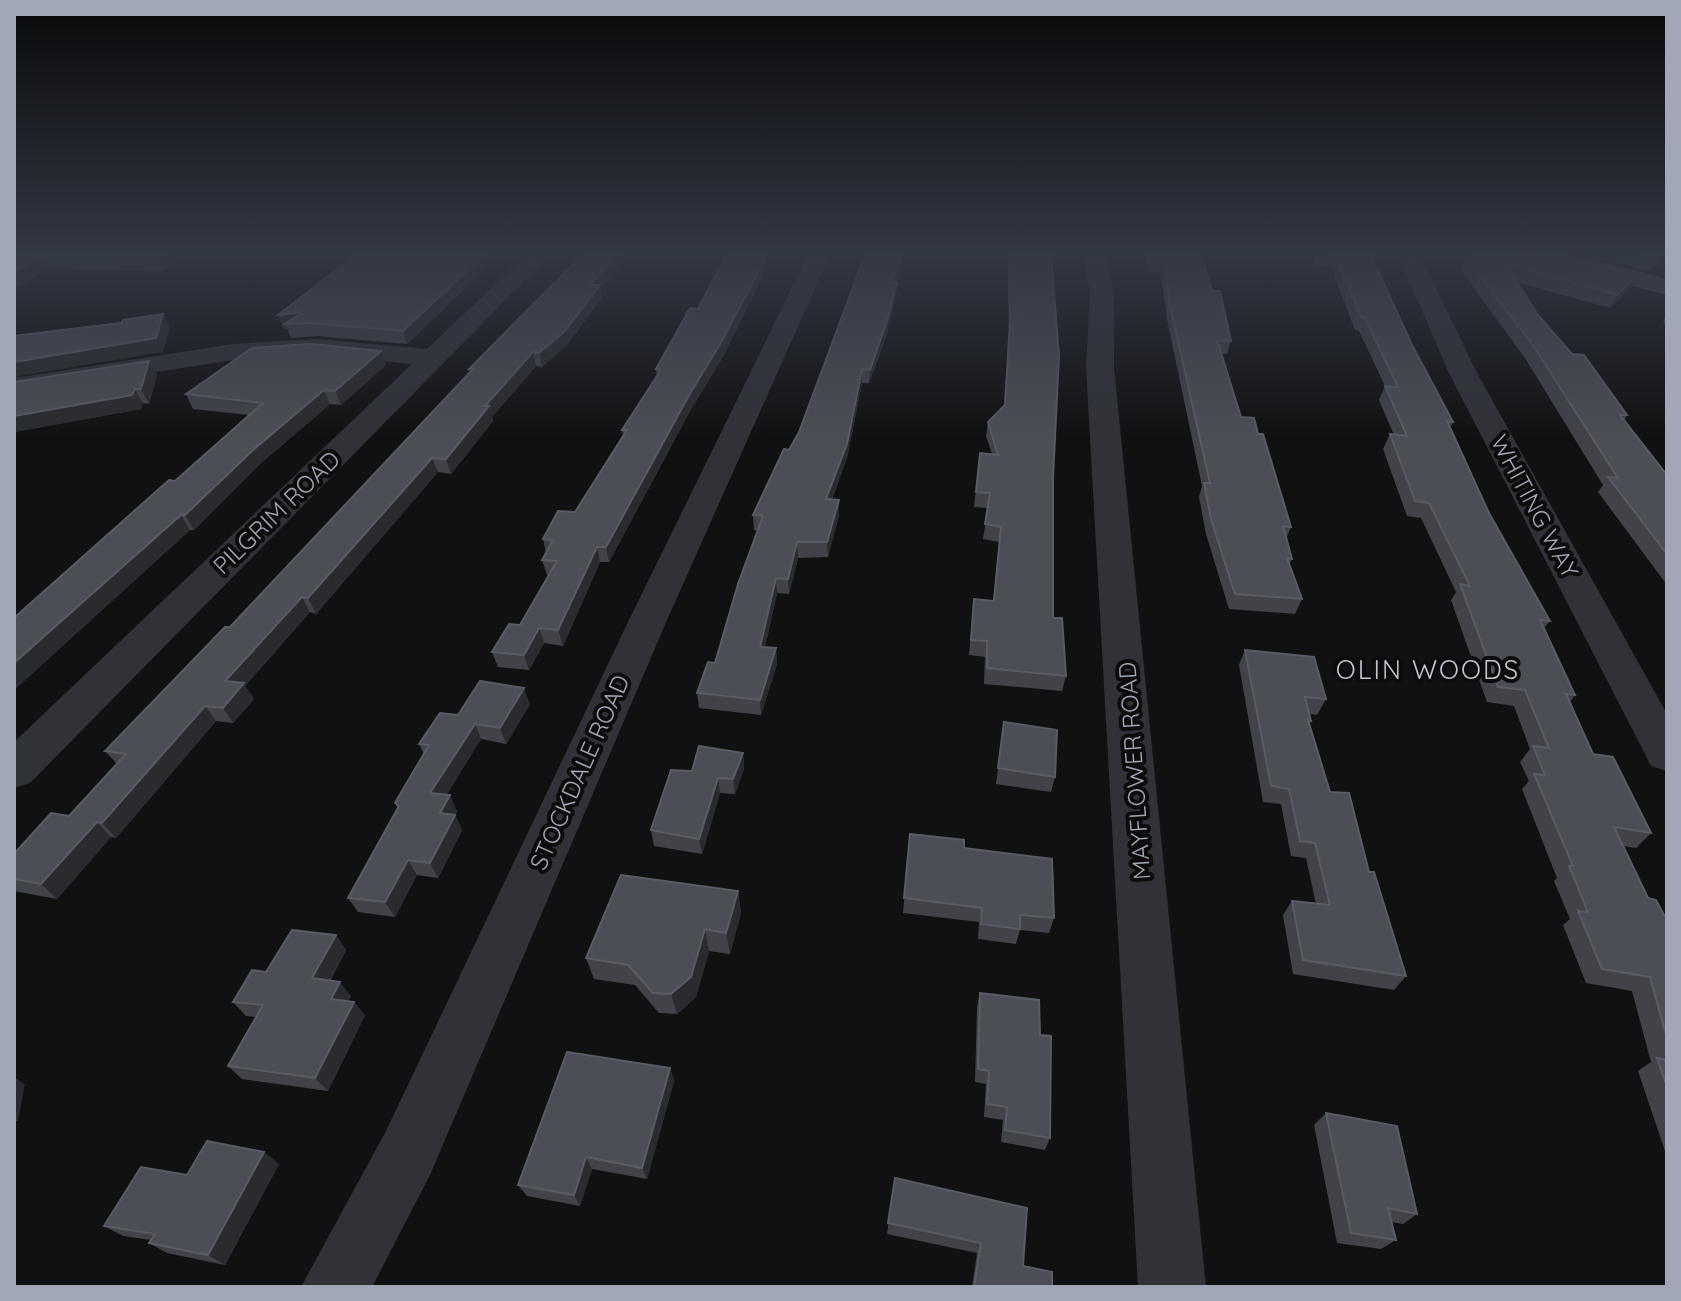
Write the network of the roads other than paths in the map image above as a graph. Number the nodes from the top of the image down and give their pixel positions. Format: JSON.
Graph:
{"nodes":[{"id":1,"x":478,"y":316,"type":"edge"},
{"id":2,"x":790,"y":316,"type":"edge"},
{"id":3,"x":1101,"y":316,"type":"edge"},
{"id":4,"x":1437,"y":316,"type":"edge"},
{"id":5,"x":436,"y":358,"type":"junction"},
{"id":6,"x":14,"y":386,"type":"edge"},
{"id":7,"x":1667,"y":754,"type":"edge"},
{"id":8,"x":14,"y":770,"type":"edge"},
{"id":9,"x":335,"y":1287,"type":"edge"},
{"id":10,"x":1172,"y":1287,"type":"edge"}],
"edges":[{"from":1,"to":5,"type":"street","name":"PILGRIM ROAD"},
{"from":2,"to":9,"type":"street","name":"STOCKDALE ROAD"},
{"from":3,"to":10,"type":"street","name":"MAYFLOWER ROAD"},
{"from":4,"to":7,"type":"street","name":"WHITING WAY"},
{"from":5,"to":6,"type":"street"},
{"from":5,"to":8,"type":"street","name":"PILGRIM ROAD"}]}
